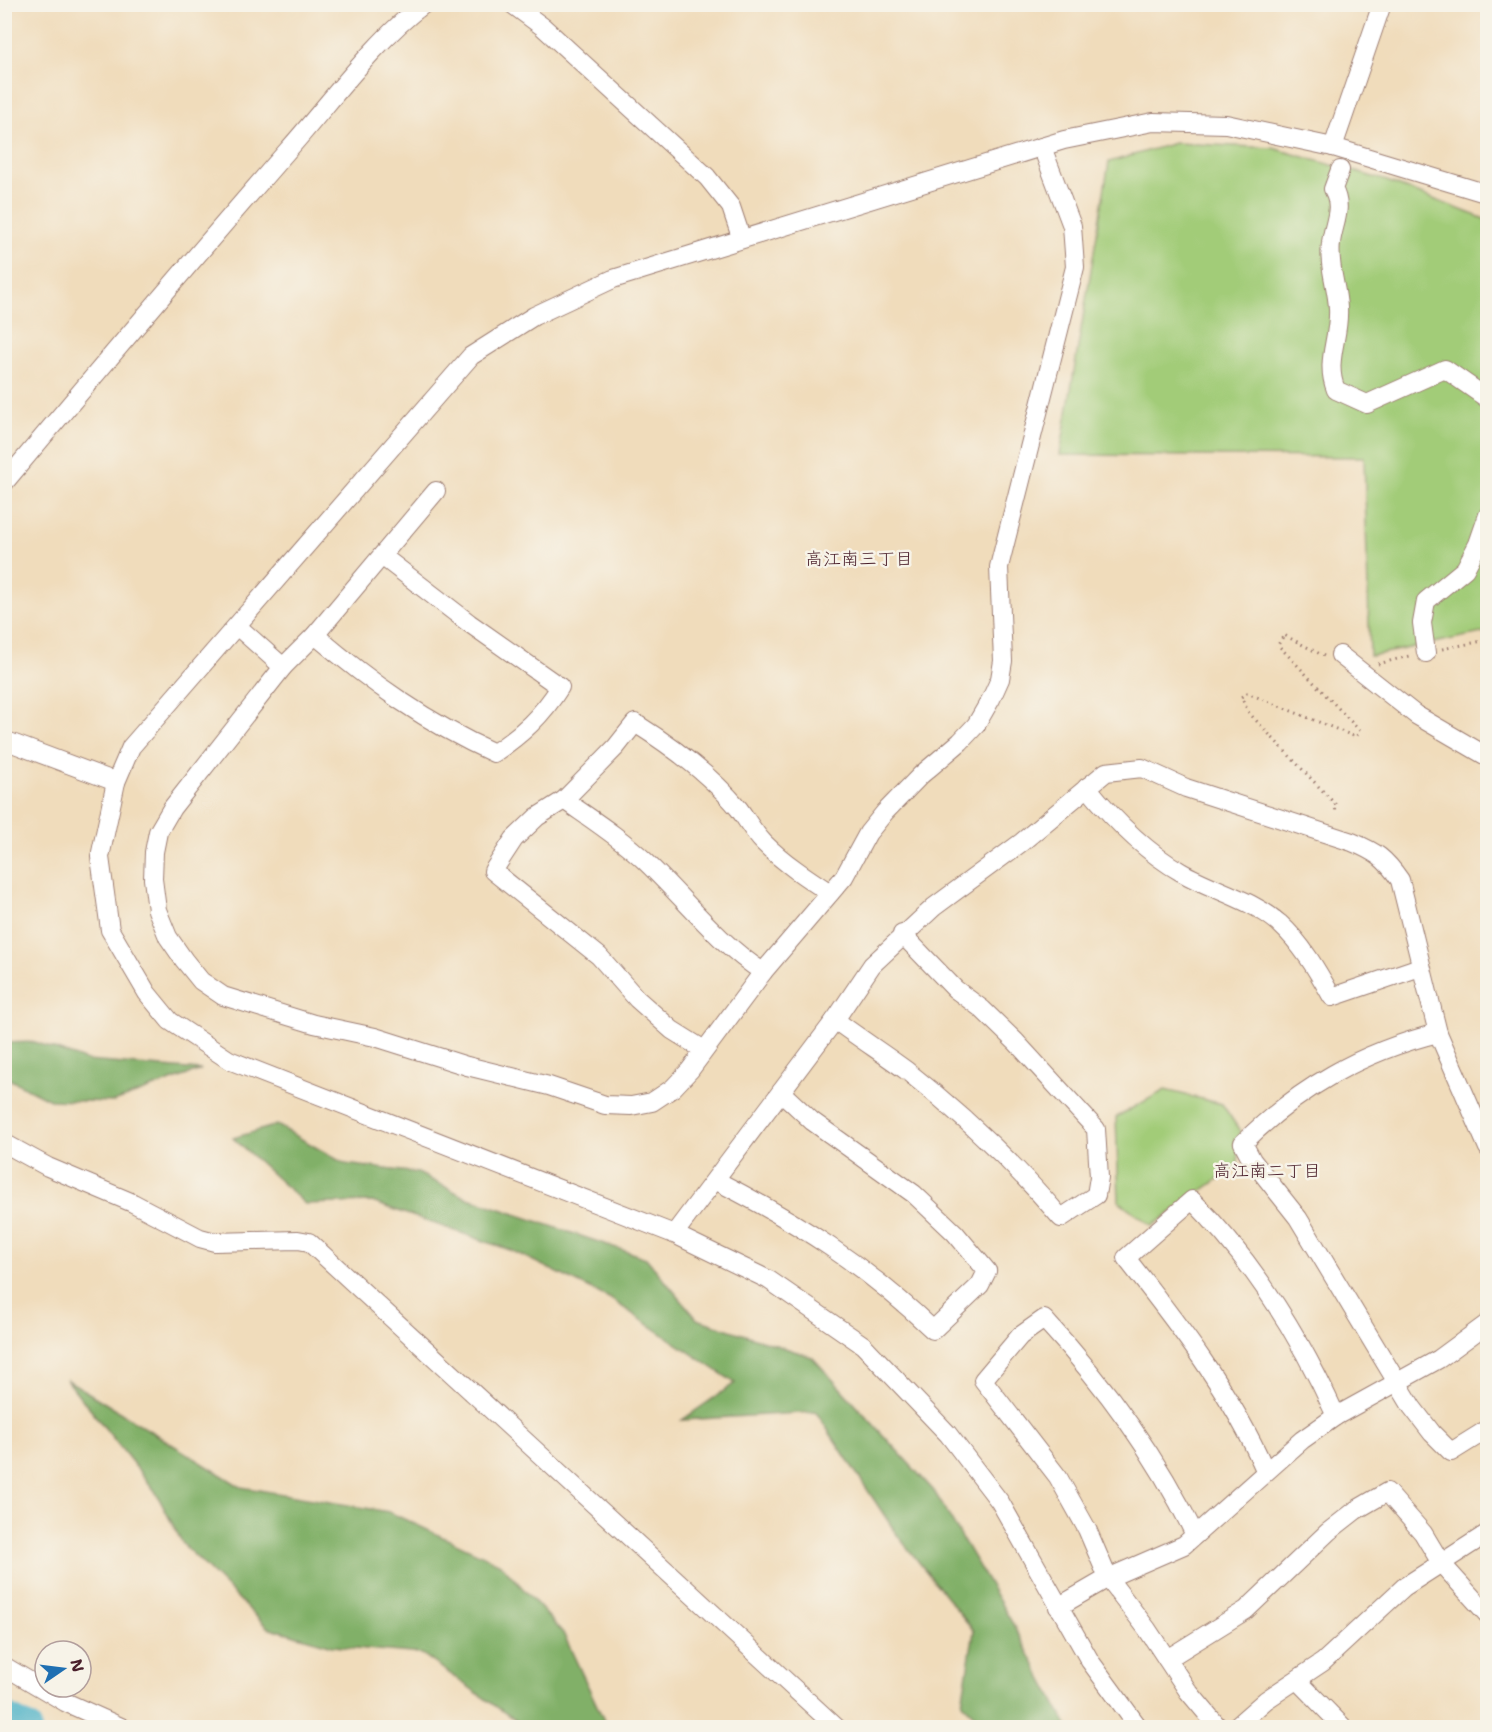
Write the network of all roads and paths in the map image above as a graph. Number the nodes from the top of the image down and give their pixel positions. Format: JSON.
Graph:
{"nodes":[{"id":1,"x":424,"y":4,"type":"edge"},
{"id":2,"x":512,"y":4,"type":"edge"},
{"id":3,"x":1382,"y":4,"type":"edge"},
{"id":4,"x":1042,"y":147,"type":"junction"},
{"id":5,"x":1333,"y":147,"type":"junction"},
{"id":6,"x":1340,"y":170,"type":"dead end"},
{"id":7,"x":1488,"y":194,"type":"edge"},
{"id":8,"x":741,"y":237,"type":"junction"},
{"id":9,"x":1488,"y":399,"type":"edge"},
{"id":10,"x":4,"y":483,"type":"edge"},
{"id":11,"x":436,"y":491,"type":"dead end"},
{"id":12,"x":1488,"y":514,"type":"edge"},
{"id":13,"x":382,"y":556,"type":"junction"},
{"id":14,"x":237,"y":626,"type":"junction"},
{"id":15,"x":315,"y":636,"type":"junction"},
{"id":16,"x":1426,"y":652,"type":"dead end"},
{"id":17,"x":1340,"y":655,"type":"joint"},
{"id":18,"x":283,"y":667,"type":"junction"},
{"id":19,"x":4,"y":740,"type":"edge"},
{"id":20,"x":1488,"y":758,"type":"edge"},
{"id":21,"x":116,"y":782,"type":"junction"},
{"id":22,"x":1087,"y":787,"type":"junction"},
{"id":23,"x":564,"y":800,"type":"junction"},
{"id":24,"x":1335,"y":814,"type":"dead end"},
{"id":25,"x":830,"y":893,"type":"junction"},
{"id":26,"x":902,"y":934,"type":"junction"},
{"id":27,"x":1420,"y":968,"type":"junction"},
{"id":28,"x":763,"y":972,"type":"junction"},
{"id":29,"x":835,"y":1020,"type":"junction"},
{"id":30,"x":1438,"y":1033,"type":"junction"},
{"id":31,"x":704,"y":1050,"type":"junction"},
{"id":32,"x":781,"y":1092,"type":"junction"},
{"id":33,"x":4,"y":1143,"type":"edge"},
{"id":34,"x":1488,"y":1148,"type":"edge"},
{"id":35,"x":715,"y":1180,"type":"junction"},
{"id":36,"x":674,"y":1234,"type":"junction"},
{"id":37,"x":1488,"y":1323,"type":"edge"},
{"id":38,"x":1398,"y":1382,"type":"junction"},
{"id":39,"x":1336,"y":1416,"type":"junction"},
{"id":40,"x":1488,"y":1430,"type":"edge"},
{"id":41,"x":1265,"y":1470,"type":"junction"},
{"id":42,"x":1488,"y":1533,"type":"edge"},
{"id":43,"x":1195,"y":1535,"type":"junction"},
{"id":44,"x":1441,"y":1563,"type":"junction"},
{"id":45,"x":1108,"y":1578,"type":"junction"},
{"id":46,"x":1058,"y":1607,"type":"junction"},
{"id":47,"x":1488,"y":1616,"type":"edge"},
{"id":48,"x":1167,"y":1659,"type":"junction"},
{"id":49,"x":4,"y":1666,"type":"edge"},
{"id":50,"x":1297,"y":1680,"type":"junction"},
{"id":51,"x":123,"y":1728,"type":"edge"},
{"id":52,"x":837,"y":1728,"type":"edge"},
{"id":53,"x":1139,"y":1728,"type":"edge"},
{"id":54,"x":1219,"y":1728,"type":"edge"},
{"id":55,"x":1234,"y":1728,"type":"edge"},
{"id":56,"x":1344,"y":1728,"type":"edge"}],
"edges":[{"from":1,"to":10,"type":"street"},
{"from":2,"to":8,"type":"street"},
{"from":3,"to":5,"type":"street"},
{"from":4,"to":5,"type":"street"},
{"from":4,"to":8,"type":"street"},
{"from":4,"to":25,"type":"street"},
{"from":5,"to":7,"type":"street"},
{"from":6,"to":9,"type":"street"},
{"from":8,"to":14,"type":"street"},
{"from":11,"to":13,"type":"street"},
{"from":12,"to":16,"type":"street"},
{"from":13,"to":15,"type":"street"},
{"from":13,"to":15,"type":"street"},
{"from":14,"to":18,"type":"street"},
{"from":14,"to":21,"type":"street"},
{"from":15,"to":18,"type":"street"},
{"from":17,"to":20,"type":"street"},
{"from":17,"to":24,"type":"path"},
{"from":18,"to":31,"type":"street"},
{"from":19,"to":21,"type":"street"},
{"from":21,"to":36,"type":"street"},
{"from":22,"to":26,"type":"street"},
{"from":22,"to":27,"type":"street"},
{"from":22,"to":27,"type":"street"},
{"from":23,"to":25,"type":"street"},
{"from":23,"to":28,"type":"street"},
{"from":23,"to":31,"type":"street"},
{"from":25,"to":28,"type":"street"},
{"from":26,"to":29,"type":"street"},
{"from":26,"to":29,"type":"street"},
{"from":27,"to":30,"type":"street"},
{"from":28,"to":31,"type":"street"},
{"from":29,"to":32,"type":"street"},
{"from":30,"to":34,"type":"street"},
{"from":30,"to":38,"type":"street"},
{"from":32,"to":35,"type":"street"},
{"from":32,"to":35,"type":"street"},
{"from":33,"to":52,"type":"street"},
{"from":35,"to":36,"type":"street"},
{"from":36,"to":46,"type":"street"},
{"from":37,"to":38,"type":"street"},
{"from":38,"to":39,"type":"street"},
{"from":38,"to":40,"type":"street"},
{"from":39,"to":41,"type":"street"},
{"from":39,"to":41,"type":"street"},
{"from":41,"to":43,"type":"street"},
{"from":42,"to":44,"type":"street"},
{"from":43,"to":45,"type":"street"},
{"from":43,"to":45,"type":"street"},
{"from":44,"to":47,"type":"street"},
{"from":44,"to":48,"type":"street"},
{"from":44,"to":50,"type":"street"},
{"from":45,"to":46,"type":"street"},
{"from":45,"to":48,"type":"street"},
{"from":46,"to":53,"type":"street"},
{"from":48,"to":54,"type":"street"},
{"from":49,"to":51,"type":"street"},
{"from":50,"to":55,"type":"street"},
{"from":50,"to":56,"type":"street"}]}
